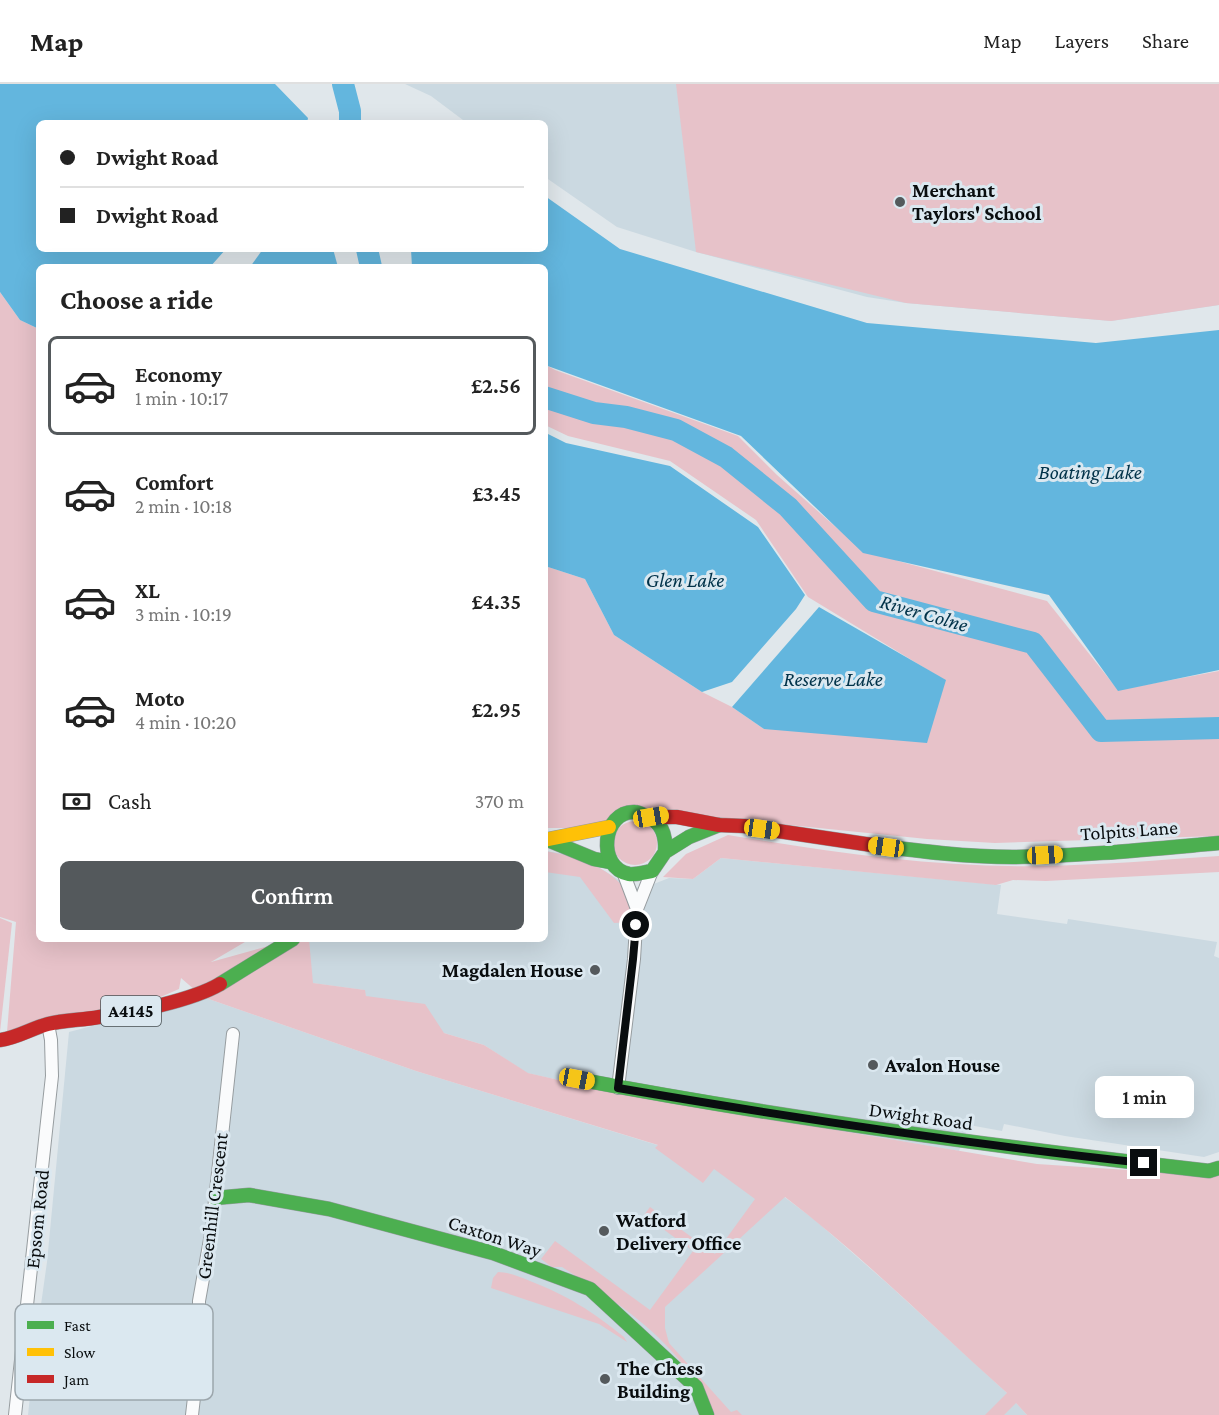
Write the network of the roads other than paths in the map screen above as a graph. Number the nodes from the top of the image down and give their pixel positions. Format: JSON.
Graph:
{"nodes":[{"id":1,"x":651,"y":817,"type":"junction"},
{"id":2,"x":719,"y":825,"type":"junction"},
{"id":3,"x":609,"y":827,"type":"junction"},
{"id":4,"x":548,"y":840,"type":"edge"},
{"id":5,"x":548,"y":841,"type":"edge"},
{"id":6,"x":1219,"y":843,"type":"edge"},
{"id":7,"x":665,"y":852,"type":"junction"},
{"id":8,"x":610,"y":862,"type":"junction"},
{"id":9,"x":652,"y":871,"type":"junction"},
{"id":10,"x":623,"y":872,"type":"junction"},
{"id":11,"x":637,"y":909,"type":"junction"},
{"id":12,"x":288,"y":942,"type":"edge"},
{"id":13,"x":48,"y":1024,"type":"junction"},
{"id":14,"x":233,"y":1034,"type":"dead end"},
{"id":15,"x":0,"y":1040,"type":"edge"},
{"id":16,"x":577,"y":1079,"type":"dead end"},
{"id":17,"x":618,"y":1088,"type":"junction"},
{"id":18,"x":1219,"y":1168,"type":"edge"},
{"id":19,"x":215,"y":1198,"type":"junction"},
{"id":20,"x":27,"y":1304,"type":"edge"},
{"id":21,"x":199,"y":1304,"type":"edge"},
{"id":22,"x":17,"y":1400,"type":"edge"},
{"id":23,"x":194,"y":1400,"type":"edge"},
{"id":24,"x":15,"y":1415,"type":"edge"},
{"id":25,"x":192,"y":1415,"type":"edge"},
{"id":26,"x":707,"y":1415,"type":"edge"}],
"edges":[{"from":1,"to":2,"type":"main road","name":"Tolpits Lane"},
{"from":1,"to":3,"type":"main road","name":"Tolpits Lane"},
{"from":1,"to":7,"type":"main road"},
{"from":2,"to":6,"type":"main road","name":"Tolpits Lane"},
{"from":2,"to":7,"type":"main road","name":"Tolpits Lane"},
{"from":3,"to":4,"type":"main road","name":"Tolpits Lane"},
{"from":3,"to":8,"type":"main road"},
{"from":5,"to":8,"type":"main road","name":"Tolpits Lane"},
{"from":7,"to":9,"type":"main road","name":"Tolpits Lane"},
{"from":8,"to":10,"type":"main road","name":"Tolpits Lane"},
{"from":9,"to":10,"type":"main road"},
{"from":9,"to":11,"type":"street"},
{"from":10,"to":11,"type":"street"},
{"from":11,"to":17,"type":"street"},
{"from":12,"to":13,"type":"main road","number":"A4145"},
{"from":13,"to":15,"type":"main road","number":"A4145"},
{"from":13,"to":20,"type":"street","name":"Epsom Road"},
{"from":14,"to":19,"type":"street","name":"Greenhill Crescent"},
{"from":16,"to":17,"type":"main road","name":"Dwight Road"},
{"from":17,"to":18,"type":"main road","name":"Dwight Road"},
{"from":19,"to":21,"type":"street","name":"Greenhill Crescent"},
{"from":19,"to":26,"type":"main road","name":"Caxton Way"},
{"from":22,"to":24,"type":"street","name":"Epsom Road"},
{"from":23,"to":25,"type":"street","name":"Greenhill Crescent"}]}
